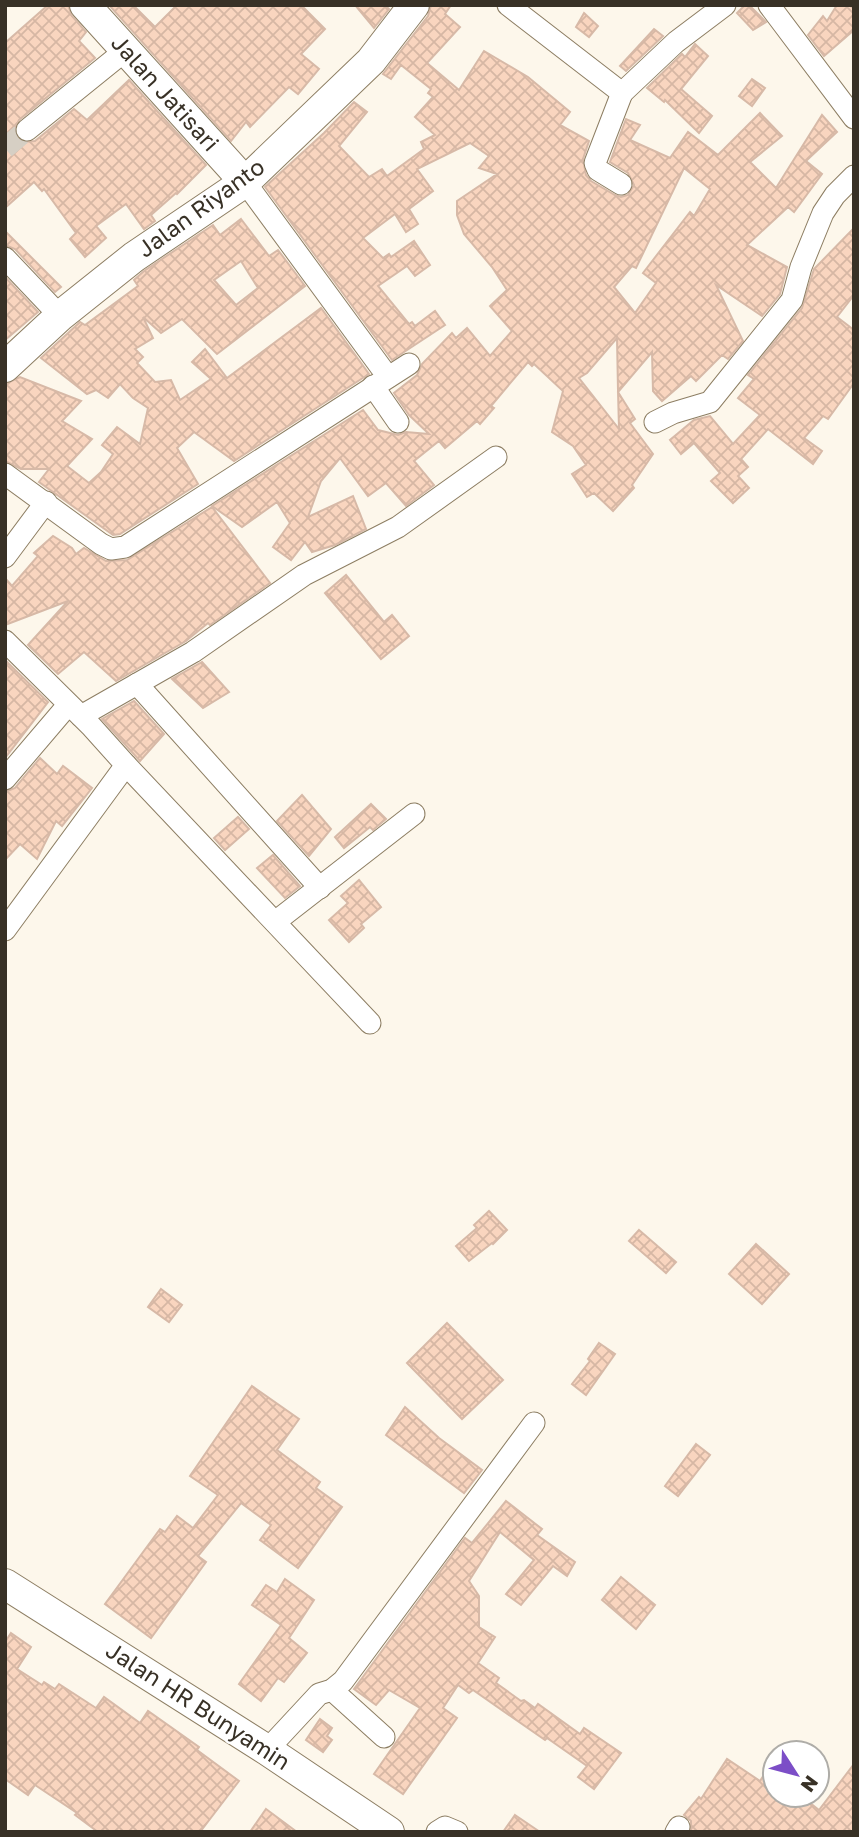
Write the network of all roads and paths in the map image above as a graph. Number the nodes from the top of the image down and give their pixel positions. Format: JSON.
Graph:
{"nodes":[{"id":1,"x":85,"y":5,"type":"edge"},
{"id":2,"x":414,"y":5,"type":"edge"},
{"id":3,"x":508,"y":5,"type":"edge"},
{"id":4,"x":725,"y":5,"type":"edge"},
{"id":5,"x":769,"y":5,"type":"edge"},
{"id":6,"x":126,"y":50,"type":"junction"},
{"id":7,"x":622,"y":93,"type":"junction"},
{"id":8,"x":854,"y":118,"type":"edge"},
{"id":9,"x":27,"y":130,"type":"tunnel mouth"},
{"id":10,"x":854,"y":176,"type":"edge"},
{"id":11,"x":244,"y":182,"type":"junction"},
{"id":12,"x":621,"y":184,"type":"dead end"},
{"id":13,"x":5,"y":258,"type":"edge"},
{"id":14,"x":60,"y":316,"type":"junction"},
{"id":15,"x":409,"y":364,"type":"dead end"},
{"id":16,"x":5,"y":367,"type":"edge"},
{"id":17,"x":380,"y":382,"type":"junction"},
{"id":18,"x":398,"y":422,"type":"dead end"},
{"id":19,"x":655,"y":422,"type":"dead end"},
{"id":20,"x":496,"y":457,"type":"dead end"},
{"id":21,"x":5,"y":474,"type":"edge"},
{"id":22,"x":46,"y":502,"type":"junction"},
{"id":23,"x":5,"y":557,"type":"edge"},
{"id":24,"x":5,"y":641,"type":"edge"},
{"id":25,"x":137,"y":684,"type":"junction"},
{"id":26,"x":75,"y":711,"type":"junction"},
{"id":27,"x":126,"y":765,"type":"junction"},
{"id":28,"x":5,"y":779,"type":"edge"},
{"id":29,"x":414,"y":814,"type":"dead end"},
{"id":30,"x":320,"y":888,"type":"junction"},
{"id":31,"x":275,"y":922,"type":"junction"},
{"id":32,"x":5,"y":930,"type":"edge"},
{"id":33,"x":370,"y":1023,"type":"dead end"},
{"id":34,"x":534,"y":1423,"type":"dead end"},
{"id":35,"x":5,"y":1584,"type":"edge"},
{"id":36,"x":332,"y":1690,"type":"junction"},
{"id":37,"x":384,"y":1737,"type":"dead end"},
{"id":38,"x":267,"y":1750,"type":"junction"},
{"id":39,"x":389,"y":1832,"type":"edge"},
{"id":40,"x":437,"y":1832,"type":"edge"},
{"id":41,"x":457,"y":1832,"type":"edge"}],
"edges":[{"from":1,"to":6,"type":"street","name":"Jalan Jatisari"},
{"from":2,"to":11,"type":"street","name":"Jalan Riyanto"},
{"from":3,"to":7,"type":"street"},
{"from":4,"to":7,"type":"street"},
{"from":5,"to":8,"type":"street"},
{"from":6,"to":9,"type":"street"},
{"from":6,"to":11,"type":"street","name":"Jalan Jatisari"},
{"from":7,"to":12,"type":"street"},
{"from":10,"to":19,"type":"street"},
{"from":11,"to":14,"type":"street","name":"Jalan Riyanto"},
{"from":11,"to":17,"type":"street"},
{"from":13,"to":14,"type":"street"},
{"from":14,"to":16,"type":"street","name":"Jalan Riyanto"},
{"from":15,"to":17,"type":"street"},
{"from":17,"to":18,"type":"street"},
{"from":17,"to":22,"type":"street"},
{"from":20,"to":25,"type":"street"},
{"from":21,"to":22,"type":"street"},
{"from":22,"to":23,"type":"street"},
{"from":24,"to":26,"type":"street"},
{"from":25,"to":26,"type":"street"},
{"from":25,"to":30,"type":"street"},
{"from":26,"to":27,"type":"street"},
{"from":26,"to":28,"type":"street"},
{"from":27,"to":31,"type":"street"},
{"from":27,"to":32,"type":"street"},
{"from":29,"to":30,"type":"street"},
{"from":30,"to":31,"type":"street"},
{"from":31,"to":33,"type":"street"},
{"from":34,"to":36,"type":"street"},
{"from":35,"to":38,"type":"street","name":"Jalan HR Bunyamin"},
{"from":36,"to":37,"type":"street"},
{"from":36,"to":38,"type":"street"},
{"from":38,"to":39,"type":"street","name":"Jalan HR Bunyamin"},
{"from":40,"to":41,"type":"street"}]}
